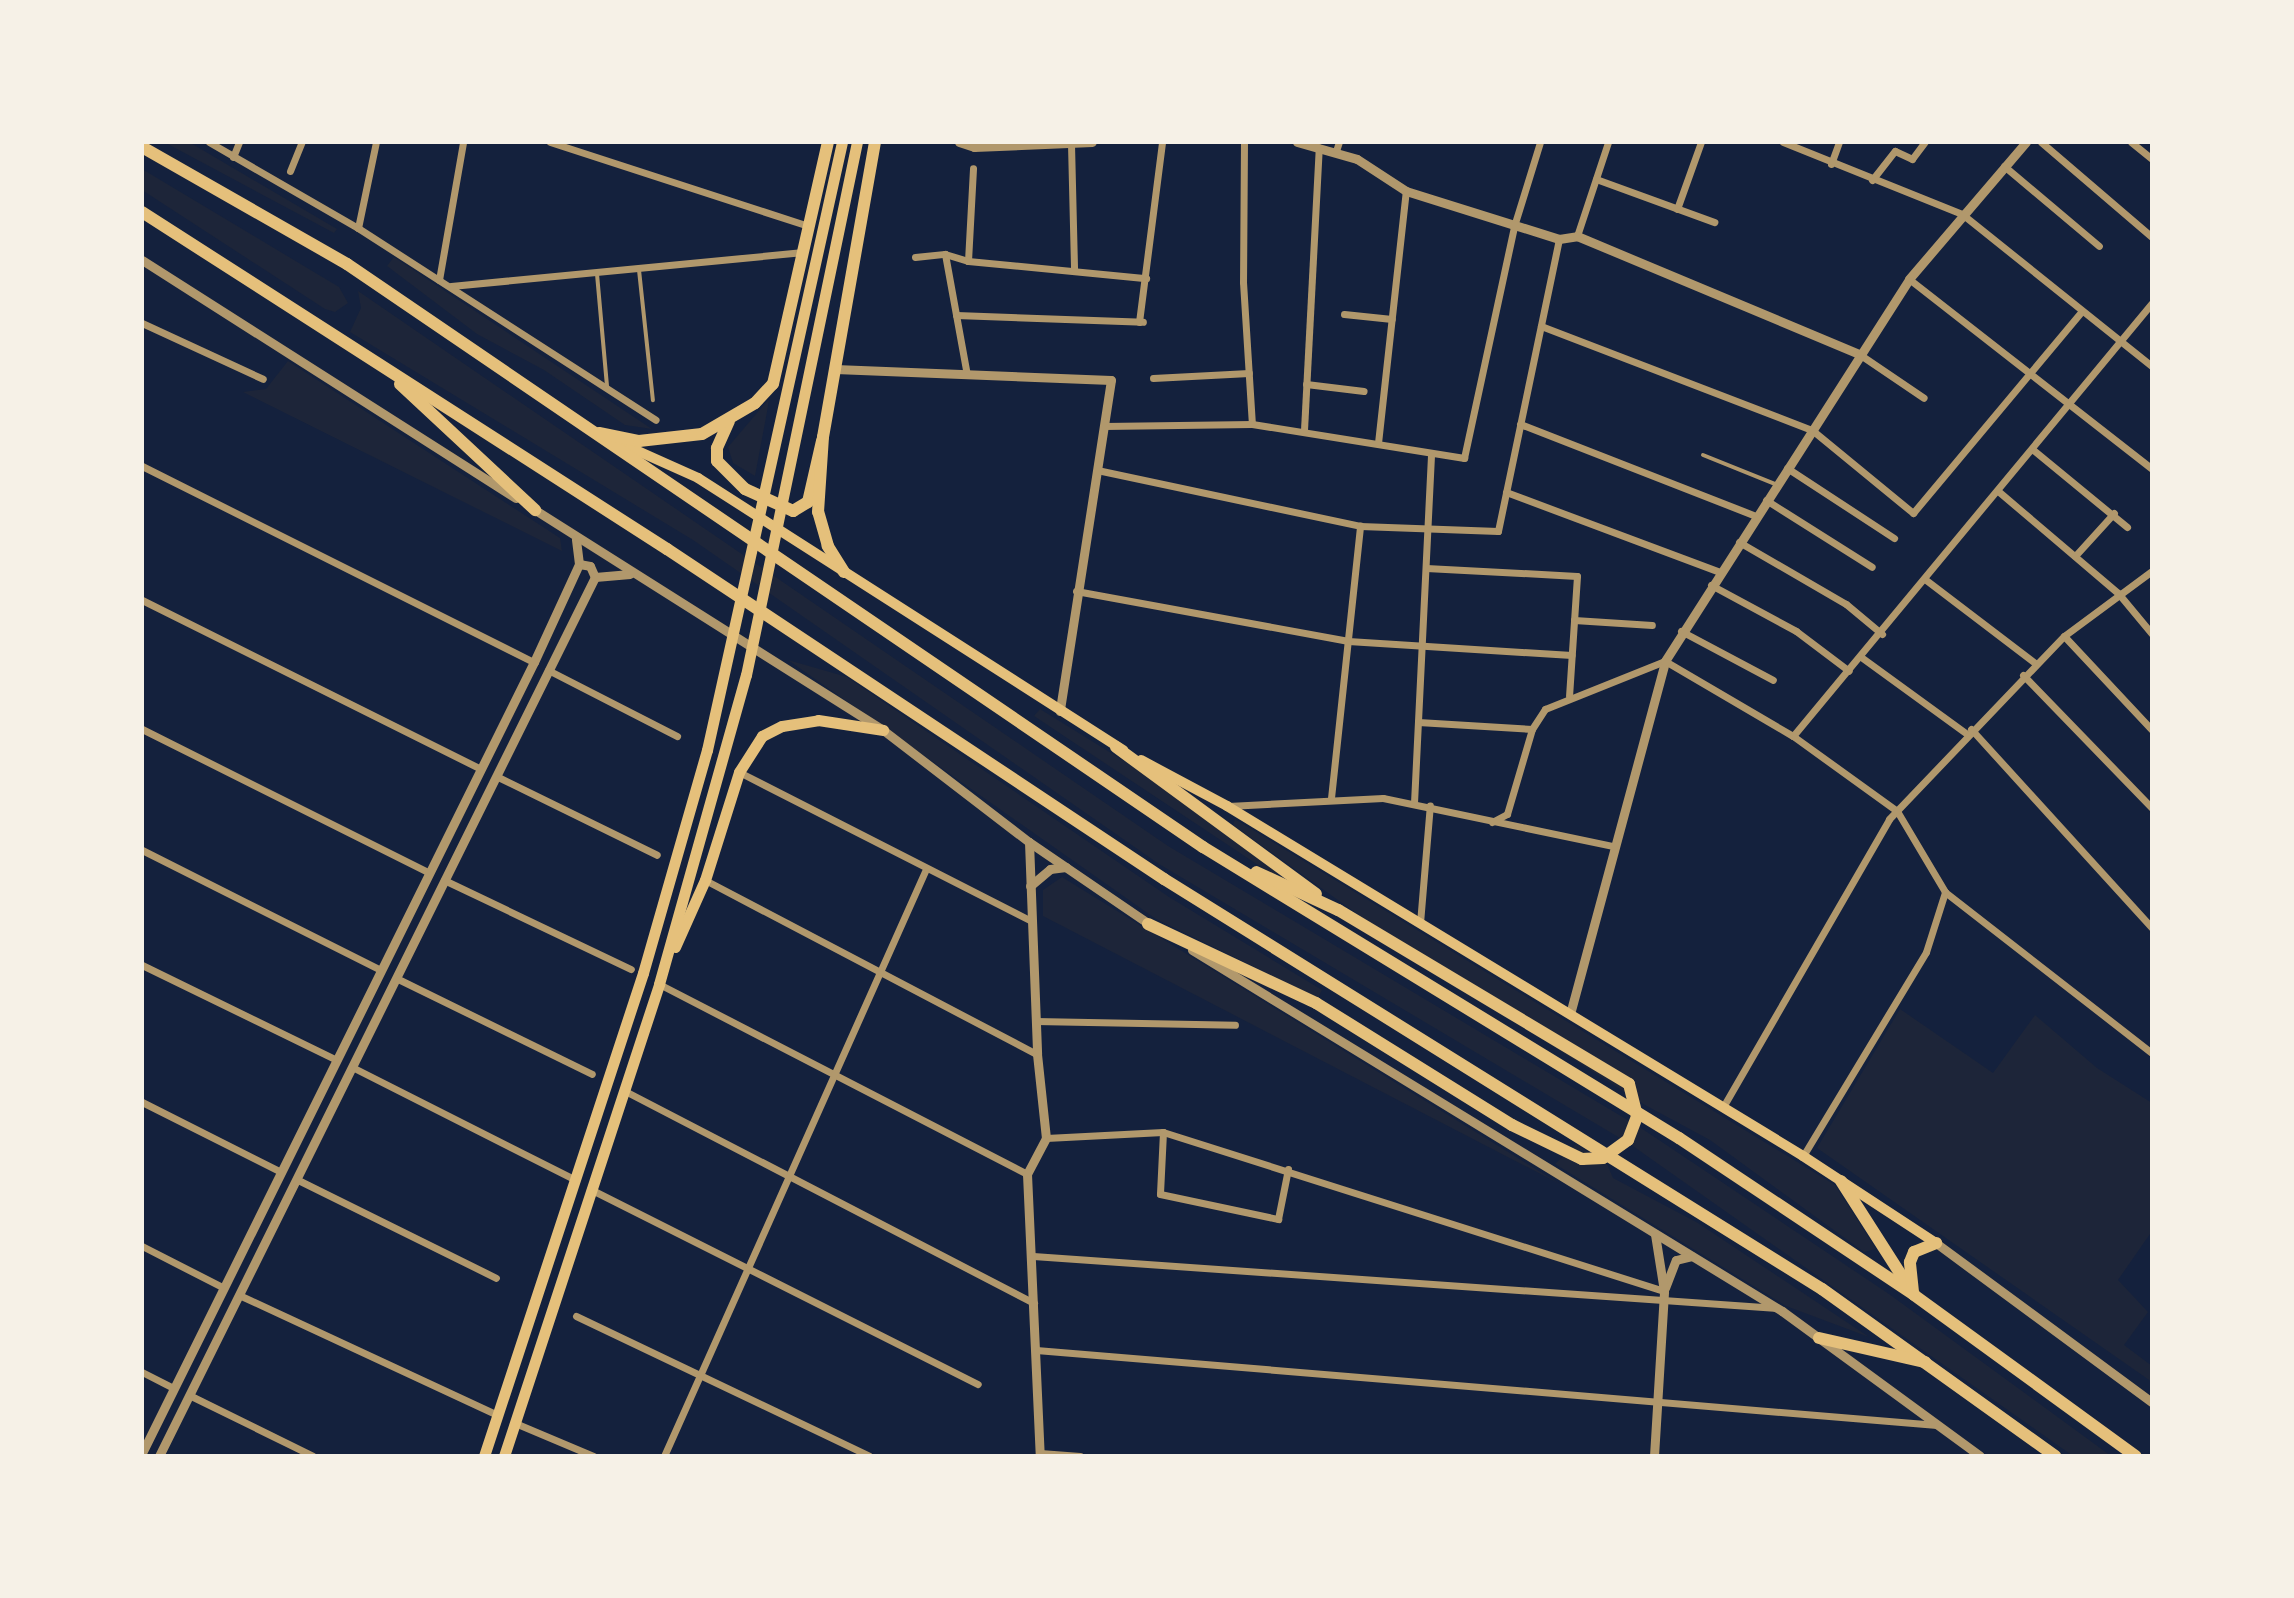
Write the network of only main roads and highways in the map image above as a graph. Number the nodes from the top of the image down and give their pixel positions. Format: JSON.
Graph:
{"nodes":[{"id":1,"x":828,"y":142,"type":"edge"},
{"id":2,"x":842,"y":142,"type":"edge"},
{"id":3,"x":857,"y":142,"type":"edge"},
{"id":4,"x":875,"y":142,"type":"edge"},
{"id":5,"x":142,"y":147,"type":"edge"},
{"id":6,"x":142,"y":212,"type":"edge"},
{"id":7,"x":374,"y":360,"type":"junction"},
{"id":8,"x":729,"y":421,"type":"junction"},
{"id":9,"x":595,"y":432,"type":"junction"},
{"id":10,"x":823,"y":437,"type":"junction"},
{"id":11,"x":535,"y":510,"type":"road end"},
{"id":12,"x":844,"y":572,"type":"junction"},
{"id":13,"x":883,"y":730,"type":"road end"},
{"id":14,"x":1116,"y":747,"type":"junction"},
{"id":15,"x":1203,"y":847,"type":"junction"},
{"id":16,"x":1338,"y":910,"type":"junction"},
{"id":17,"x":1148,"y":924,"type":"road end"},
{"id":18,"x":659,"y":984,"type":"junction"},
{"id":19,"x":1841,"y":1181,"type":"junction"},
{"id":20,"x":1936,"y":1243,"type":"joint"},
{"id":21,"x":1914,"y":1295,"type":"junction"},
{"id":22,"x":531,"y":1308,"type":"junction"},
{"id":23,"x":550,"y":1316,"type":"junction"},
{"id":24,"x":1819,"y":1338,"type":"road end"},
{"id":25,"x":1931,"y":1363,"type":"junction"},
{"id":26,"x":484,"y":1456,"type":"edge"},
{"id":27,"x":504,"y":1456,"type":"edge"},
{"id":28,"x":2055,"y":1456,"type":"edge"},
{"id":29,"x":2136,"y":1456,"type":"edge"}],
"edges":[{"from":1,"to":8,"type":"highway"},
{"from":2,"to":22,"type":"main road"},
{"from":3,"to":18,"type":"main road"},
{"from":4,"to":10,"type":"highway"},
{"from":5,"to":9,"type":"highway"},
{"from":6,"to":7,"type":"highway"},
{"from":7,"to":11,"type":"highway"},
{"from":7,"to":25,"type":"highway"},
{"from":8,"to":9,"type":"highway"},
{"from":8,"to":10,"type":"highway"},
{"from":9,"to":12,"type":"main road"},
{"from":9,"to":15,"type":"highway"},
{"from":10,"to":12,"type":"highway"},
{"from":12,"to":14,"type":"main road"},
{"from":13,"to":18,"type":"main road"},
{"from":14,"to":16,"type":"highway"},
{"from":14,"to":19,"type":"main road"},
{"from":15,"to":16,"type":"highway"},
{"from":15,"to":21,"type":"highway"},
{"from":16,"to":17,"type":"highway"},
{"from":18,"to":23,"type":"main road"},
{"from":19,"to":20,"type":"main road"},
{"from":19,"to":21,"type":"highway"},
{"from":20,"to":21,"type":"highway"},
{"from":21,"to":29,"type":"highway"},
{"from":22,"to":23,"type":"main road"},
{"from":22,"to":26,"type":"main road"},
{"from":23,"to":27,"type":"main road"},
{"from":24,"to":25,"type":"highway"},
{"from":25,"to":28,"type":"highway"}]}
